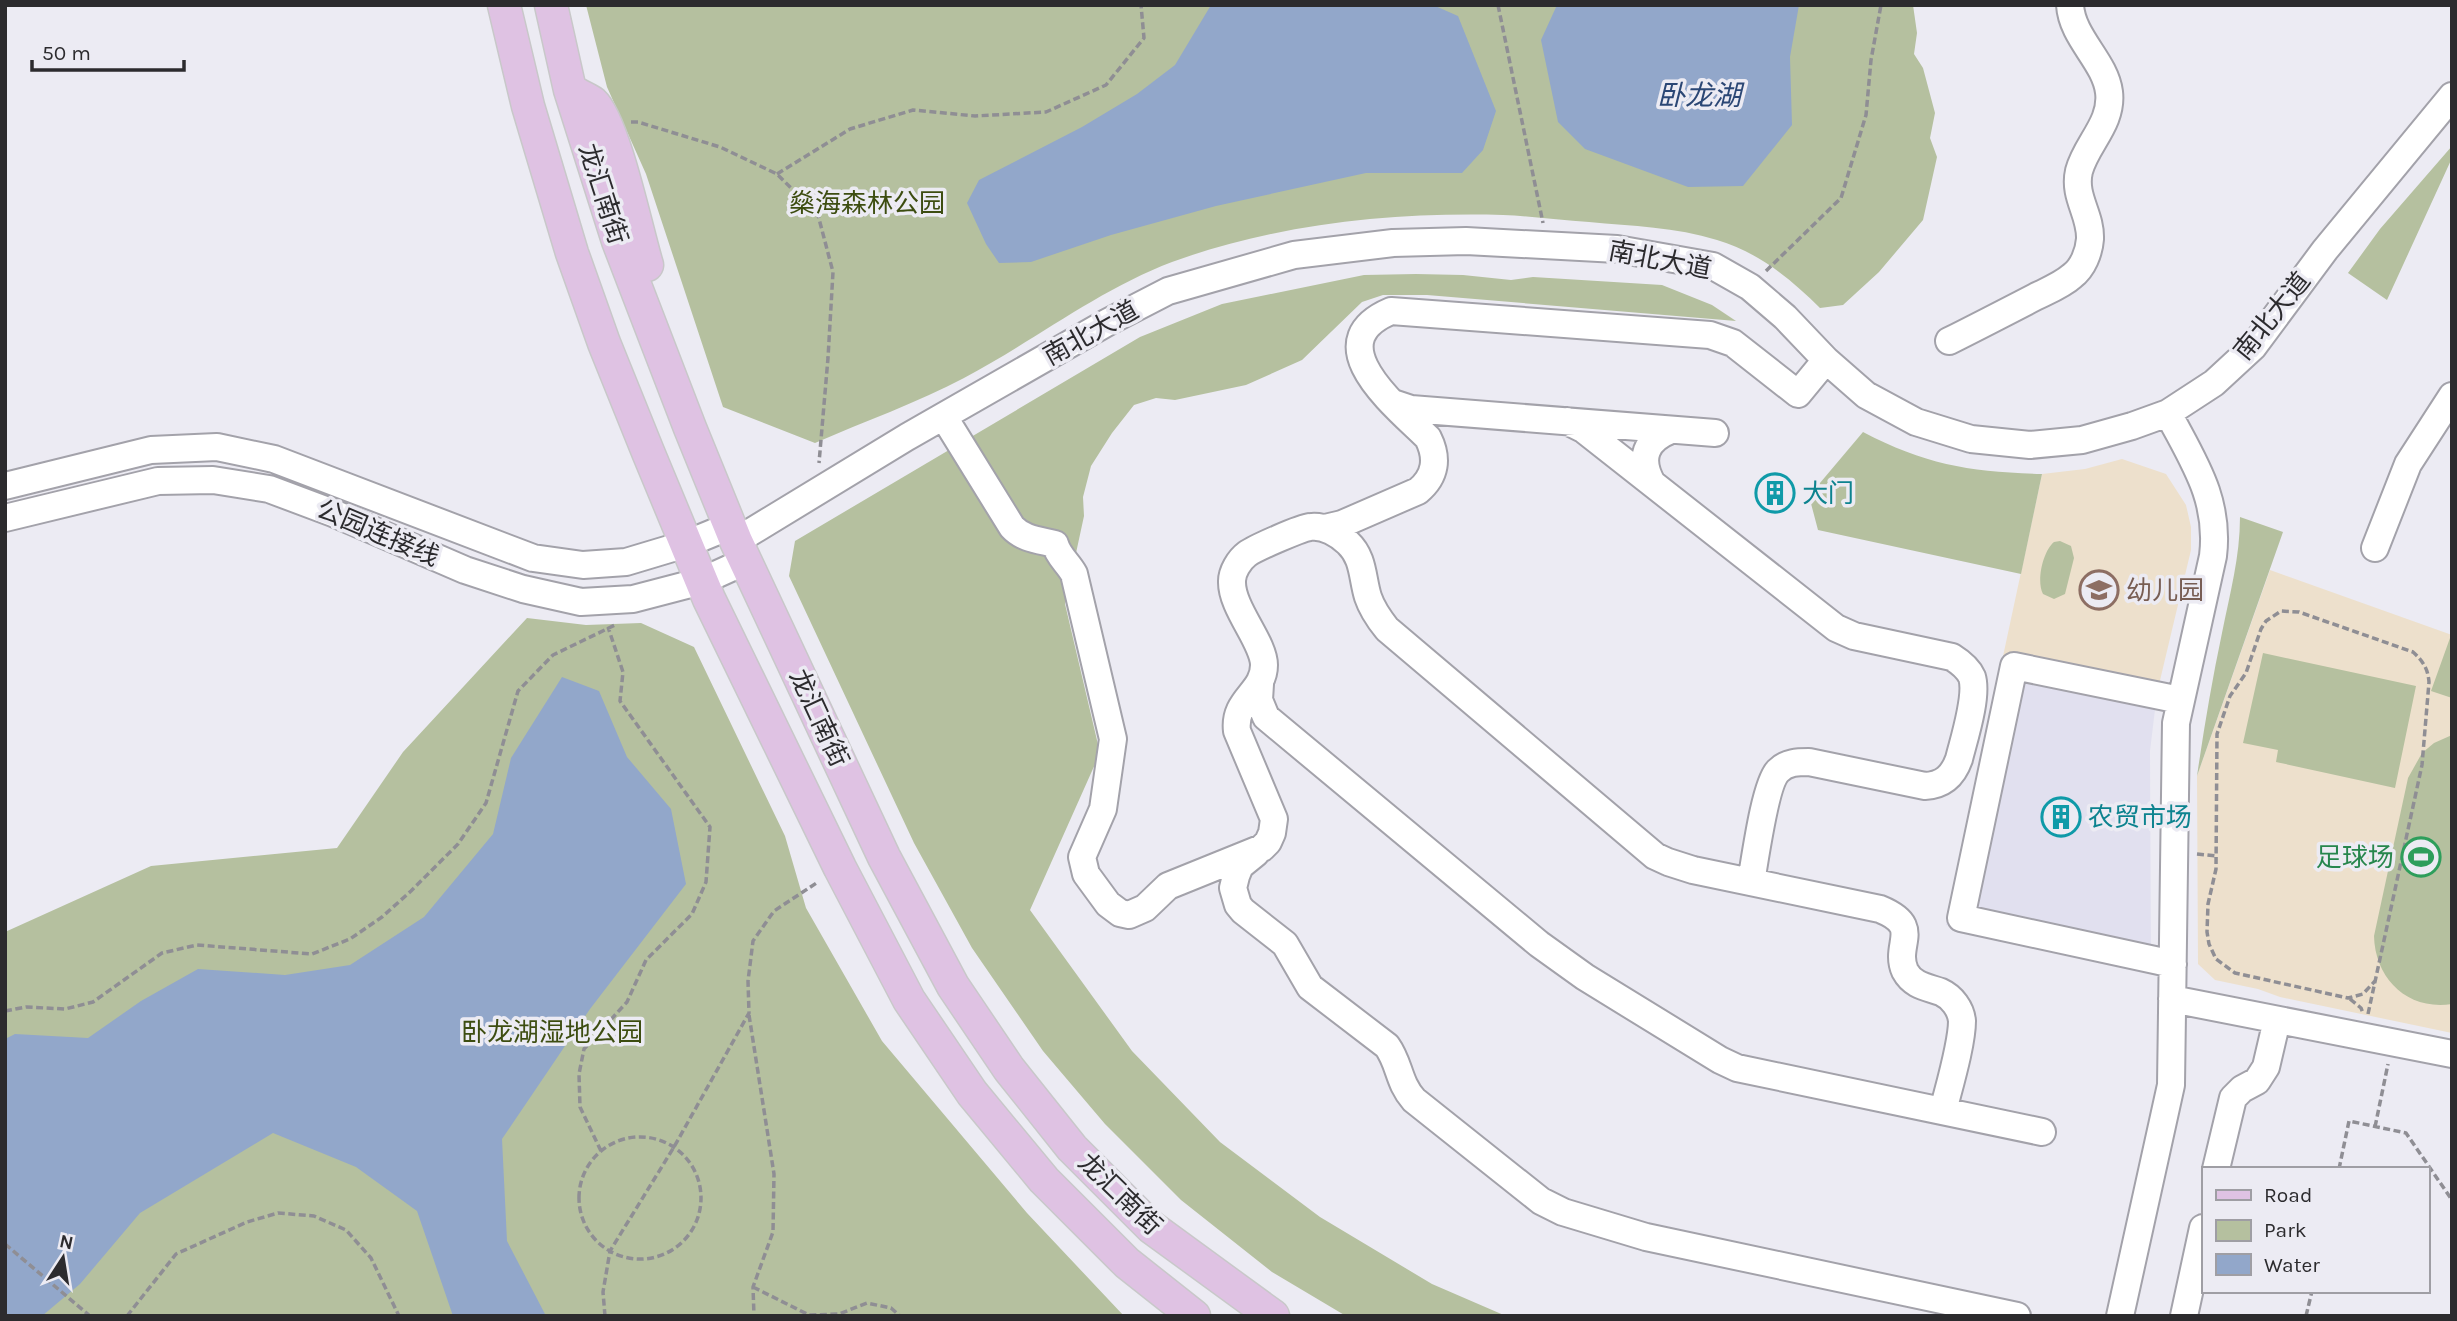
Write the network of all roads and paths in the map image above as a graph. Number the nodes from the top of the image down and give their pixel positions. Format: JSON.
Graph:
{"nodes":[{"id":1,"x":504,"y":5,"type":"edge"},
{"id":2,"x":551,"y":5,"type":"edge"},
{"id":3,"x":1141,"y":5,"type":"edge"},
{"id":4,"x":1499,"y":5,"type":"edge"},
{"id":5,"x":1881,"y":5,"type":"edge"},
{"id":6,"x":2070,"y":5,"type":"edge"},
{"id":7,"x":570,"y":90,"type":"junction"},
{"id":8,"x":2452,"y":96,"type":"edge"},
{"id":9,"x":604,"y":123,"type":"junction"},
{"id":10,"x":778,"y":174,"type":"junction"},
{"id":11,"x":1547,"y":245,"type":"junction"},
{"id":12,"x":1750,"y":287,"type":"junction"},
{"id":13,"x":1949,"y":341,"type":"dead end"},
{"id":14,"x":1826,"y":360,"type":"junction"},
{"id":15,"x":2452,"y":396,"type":"edge"},
{"id":16,"x":1392,"y":402,"type":"junction"},
{"id":17,"x":1444,"y":412,"type":"junction"},
{"id":18,"x":2168,"y":413,"type":"junction"},
{"id":19,"x":944,"y":417,"type":"junction"},
{"id":20,"x":1567,"y":421,"type":"junction"},
{"id":21,"x":690,"y":428,"type":"junction"},
{"id":22,"x":1671,"y":429,"type":"junction"},
{"id":23,"x":1715,"y":433,"type":"dead end"},
{"id":24,"x":1427,"y":438,"type":"junction"},
{"id":25,"x":1652,"y":483,"type":"junction"},
{"id":26,"x":5,"y":486,"type":"edge"},
{"id":27,"x":816,"y":493,"type":"junction"},
{"id":28,"x":1366,"y":514,"type":"junction"},
{"id":29,"x":5,"y":518,"type":"edge"},
{"id":30,"x":1325,"y":528,"type":"junction"},
{"id":31,"x":737,"y":542,"type":"junction"},
{"id":32,"x":686,"y":544,"type":"junction"},
{"id":33,"x":2375,"y":548,"type":"dead end"},
{"id":34,"x":1357,"y":554,"type":"junction"},
{"id":35,"x":702,"y":582,"type":"junction"},
{"id":36,"x":621,"y":622,"type":"dead end"},
{"id":37,"x":608,"y":627,"type":"junction"},
{"id":38,"x":1260,"y":684,"type":"junction"},
{"id":39,"x":2180,"y":700,"type":"junction"},
{"id":40,"x":1237,"y":716,"type":"junction"},
{"id":41,"x":1266,"y":717,"type":"junction"},
{"id":42,"x":1262,"y":848,"type":"junction"},
{"id":43,"x":840,"y":868,"type":"junction"},
{"id":44,"x":1182,"y":880,"type":"junction"},
{"id":45,"x":1751,"y":882,"type":"junction"},
{"id":46,"x":1244,"y":911,"type":"junction"},
{"id":47,"x":2173,"y":964,"type":"junction"},
{"id":48,"x":2375,"y":981,"type":"junction"},
{"id":49,"x":2348,"y":998,"type":"junction"},
{"id":50,"x":2172,"y":999,"type":"junction"},
{"id":51,"x":5,"y":1011,"type":"edge"},
{"id":52,"x":749,"y":1013,"type":"junction"},
{"id":53,"x":2277,"y":1020,"type":"junction"},
{"id":54,"x":2365,"y":1031,"type":"junction"},
{"id":55,"x":2393,"y":1043,"type":"junction"},
{"id":56,"x":2452,"y":1054,"type":"edge"},
{"id":57,"x":1943,"y":1111,"type":"junction"},
{"id":58,"x":2375,"y":1127,"type":"junction"},
{"id":59,"x":2042,"y":1132,"type":"dead end"},
{"id":60,"x":674,"y":1147,"type":"junction"},
{"id":61,"x":601,"y":1151,"type":"junction"},
{"id":62,"x":2216,"y":1167,"type":"edge"},
{"id":63,"x":2339,"y":1167,"type":"edge"},
{"id":64,"x":2452,"y":1200,"type":"edge"},
{"id":65,"x":2202,"y":1233,"type":"edge"},
{"id":66,"x":5,"y":1244,"type":"edge"},
{"id":67,"x":610,"y":1251,"type":"junction"},
{"id":68,"x":753,"y":1287,"type":"junction"},
{"id":69,"x":2312,"y":1293,"type":"edge"},
{"id":70,"x":90,"y":1316,"type":"edge"},
{"id":71,"x":127,"y":1316,"type":"edge"},
{"id":72,"x":399,"y":1316,"type":"edge"},
{"id":73,"x":605,"y":1316,"type":"edge"},
{"id":74,"x":754,"y":1316,"type":"edge"},
{"id":75,"x":900,"y":1316,"type":"edge"},
{"id":76,"x":1194,"y":1316,"type":"edge"},
{"id":77,"x":1273,"y":1316,"type":"edge"},
{"id":78,"x":2017,"y":1316,"type":"edge"},
{"id":79,"x":2120,"y":1316,"type":"edge"},
{"id":80,"x":2184,"y":1316,"type":"edge"},
{"id":81,"x":2306,"y":1316,"type":"edge"}],
"edges":[{"from":1,"to":32,"type":"main road","name":"龙汇南街"},
{"from":2,"to":7,"type":"main road","name":"龙汇南街"},
{"from":3,"to":10,"type":"path"},
{"from":4,"to":11,"type":"path"},
{"from":5,"to":12,"type":"path"},
{"from":6,"to":13,"type":"street"},
{"from":7,"to":9,"type":"main road"},
{"from":7,"to":21,"type":"main road","name":"龙汇南街"},
{"from":8,"to":18,"type":"street","name":"南北大道"},
{"from":9,"to":10,"type":"path"},
{"from":9,"to":21,"type":"main road"},
{"from":10,"to":27,"type":"path"},
{"from":11,"to":12,"type":"street","name":"南北大道"},
{"from":11,"to":19,"type":"street","name":"南北大道"},
{"from":12,"to":14,"type":"street","name":"南北大道"},
{"from":14,"to":16,"type":"street"},
{"from":14,"to":18,"type":"street","name":"南北大道"},
{"from":15,"to":33,"type":"street"},
{"from":16,"to":17,"type":"street"},
{"from":16,"to":24,"type":"street"},
{"from":17,"to":20,"type":"street"},
{"from":17,"to":24,"type":"street"},
{"from":18,"to":39,"type":"street"},
{"from":19,"to":27,"type":"street","name":"南北大道"},
{"from":19,"to":44,"type":"street"},
{"from":20,"to":22,"type":"street"},
{"from":20,"to":25,"type":"street"},
{"from":21,"to":31,"type":"main road","name":"龙汇南街"},
{"from":22,"to":23,"type":"street"},
{"from":22,"to":25,"type":"street"},
{"from":24,"to":28,"type":"street"},
{"from":25,"to":45,"type":"street"},
{"from":26,"to":32,"type":"street","name":"公园连接线"},
{"from":27,"to":31,"type":"street","name":"南北大道"},
{"from":28,"to":30,"type":"street"},
{"from":28,"to":34,"type":"street"},
{"from":29,"to":35,"type":"street","name":"公园连接线"},
{"from":30,"to":34,"type":"street"},
{"from":30,"to":38,"type":"street"},
{"from":31,"to":32,"type":"street","name":"公园连接线"},
{"from":31,"to":35,"type":"street","name":"公园连接线"},
{"from":31,"to":77,"type":"main road","name":"龙汇南街"},
{"from":32,"to":35,"type":"main road","name":"龙汇南街"},
{"from":34,"to":45,"type":"street"},
{"from":35,"to":43,"type":"main road","name":"龙汇南街"},
{"from":36,"to":37,"type":"path"},
{"from":37,"to":51,"type":"path"},
{"from":37,"to":61,"type":"path"},
{"from":38,"to":40,"type":"street"},
{"from":38,"to":41,"type":"street"},
{"from":39,"to":47,"type":"street"},
{"from":39,"to":47,"type":"street"},
{"from":40,"to":41,"type":"street"},
{"from":40,"to":42,"type":"street"},
{"from":41,"to":57,"type":"street"},
{"from":42,"to":44,"type":"street"},
{"from":42,"to":46,"type":"street"},
{"from":43,"to":52,"type":"path"},
{"from":43,"to":76,"type":"main road","name":"龙汇南街"},
{"from":44,"to":46,"type":"street"},
{"from":45,"to":57,"type":"street"},
{"from":46,"to":78,"type":"street"},
{"from":47,"to":50,"type":"street"},
{"from":48,"to":49,"type":"path"},
{"from":48,"to":49,"type":"path"},
{"from":48,"to":54,"type":"path"},
{"from":49,"to":54,"type":"path"},
{"from":50,"to":53,"type":"street"},
{"from":50,"to":79,"type":"street"},
{"from":52,"to":60,"type":"path"},
{"from":52,"to":68,"type":"path"},
{"from":53,"to":54,"type":"street"},
{"from":53,"to":62,"type":"street"},
{"from":54,"to":55,"type":"street"},
{"from":55,"to":56,"type":"street"},
{"from":55,"to":58,"type":"path"},
{"from":57,"to":59,"type":"street"},
{"from":58,"to":63,"type":"path"},
{"from":58,"to":64,"type":"path"},
{"from":60,"to":61,"type":"path"},
{"from":60,"to":67,"type":"path"},
{"from":60,"to":67,"type":"path"},
{"from":61,"to":67,"type":"path"},
{"from":65,"to":80,"type":"street"},
{"from":66,"to":70,"type":"path"},
{"from":67,"to":73,"type":"path"},
{"from":68,"to":74,"type":"path"},
{"from":68,"to":75,"type":"path"},
{"from":69,"to":81,"type":"path"},
{"from":71,"to":72,"type":"path"}]}
